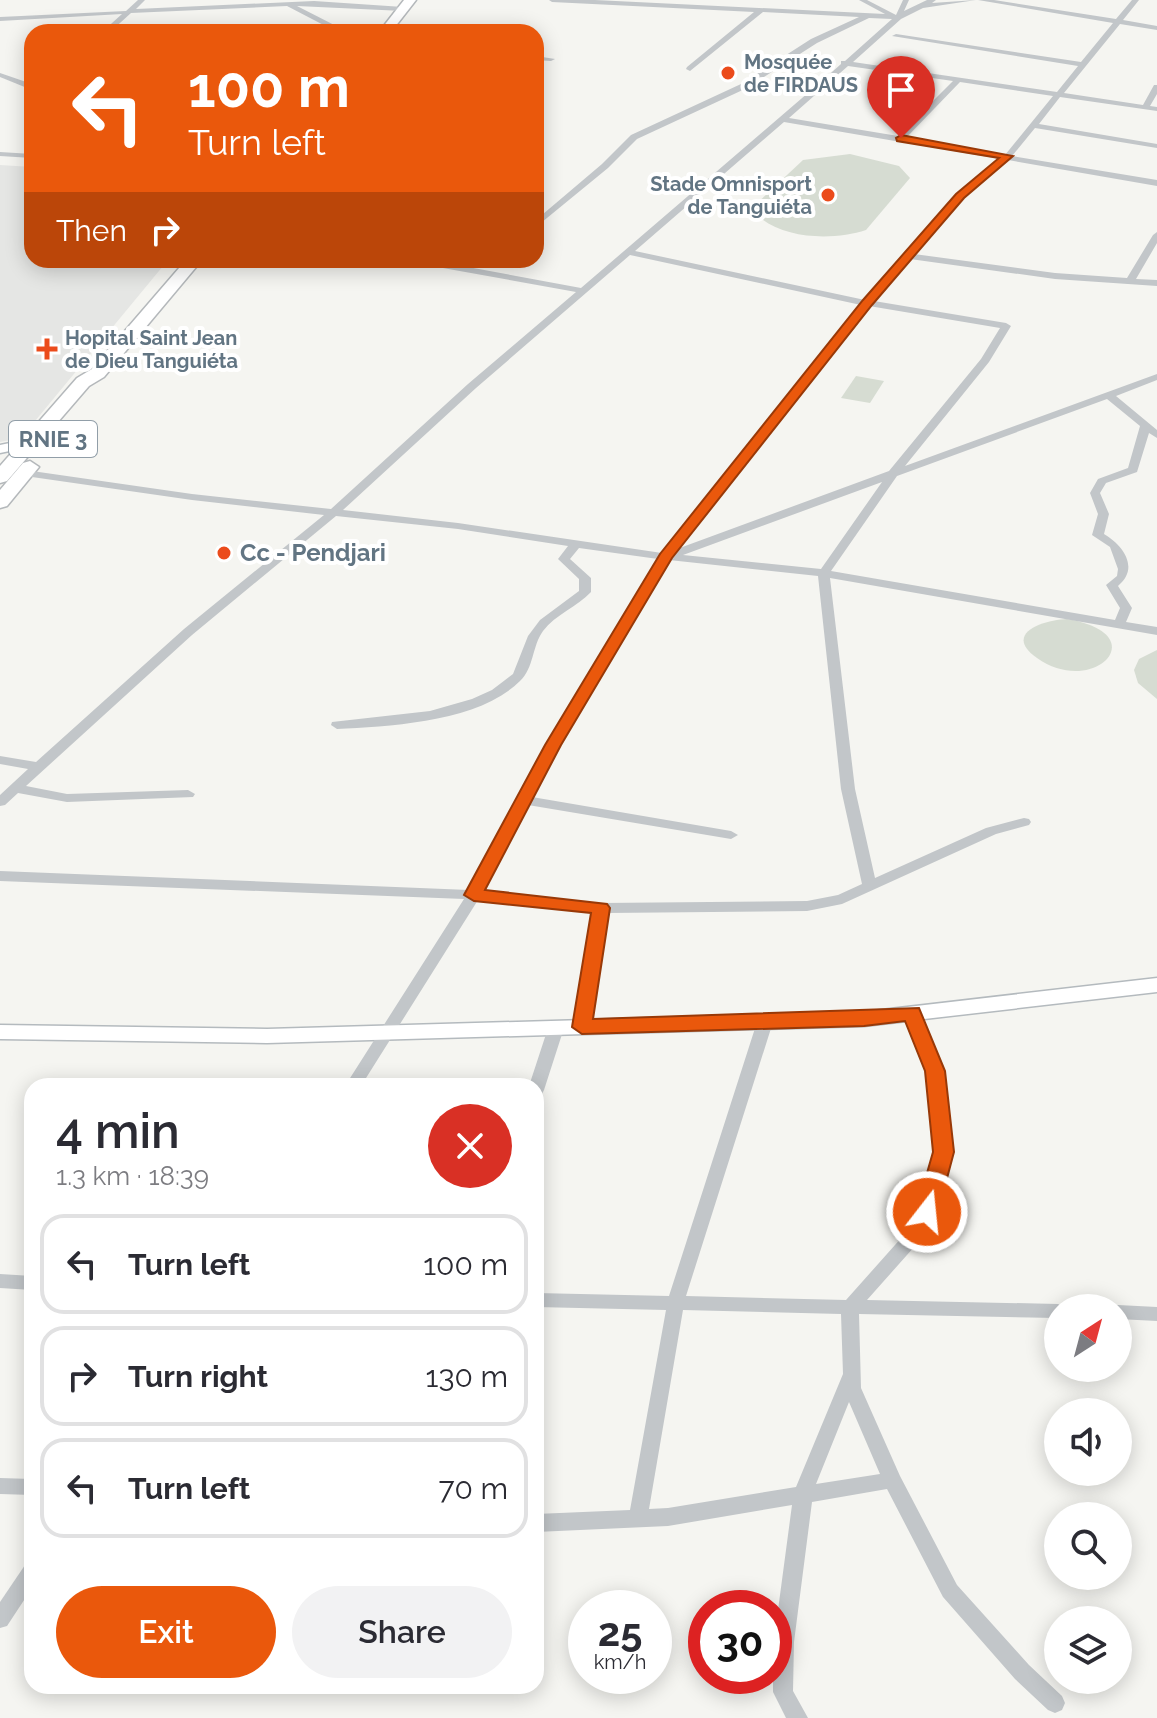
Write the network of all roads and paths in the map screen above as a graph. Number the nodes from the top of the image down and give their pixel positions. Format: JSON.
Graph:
{"nodes":[{"id":1,"x":142,"y":0,"type":"edge"},
{"id":2,"x":276,"y":0,"type":"edge"},
{"id":3,"x":552,"y":0,"type":"edge"},
{"id":4,"x":862,"y":0,"type":"edge"},
{"id":5,"x":906,"y":0,"type":"edge"},
{"id":6,"x":933,"y":0,"type":"edge"},
{"id":7,"x":973,"y":0,"type":"edge"},
{"id":8,"x":981,"y":0,"type":"edge"},
{"id":9,"x":1055,"y":0,"type":"edge"},
{"id":10,"x":1136,"y":0,"type":"edge"},
{"id":11,"x":115,"y":2,"type":"edge"},
{"id":12,"x":287,"y":4,"type":"junction"},
{"id":13,"x":406,"y":4,"type":"edge"},
{"id":14,"x":925,"y":6,"type":"junction"},
{"id":15,"x":1048,"y":10,"type":"junction"},
{"id":16,"x":760,"y":11,"type":"junction"},
{"id":17,"x":127,"y":12,"type":"junction"},
{"id":18,"x":867,"y":16,"type":"junction"},
{"id":19,"x":898,"y":17,"type":"junction"},
{"id":20,"x":0,"y":19,"type":"edge"},
{"id":21,"x":1117,"y":21,"type":"junction"},
{"id":22,"x":114,"y":24,"type":"edge"},
{"id":23,"x":328,"y":24,"type":"edge"},
{"id":24,"x":390,"y":24,"type":"edge"},
{"id":25,"x":1157,"y":28,"type":"edge"},
{"id":26,"x":896,"y":36,"type":"dead end"},
{"id":27,"x":544,"y":59,"type":"edge"},
{"id":28,"x":551,"y":59,"type":"dead end"},
{"id":29,"x":844,"y":63,"type":"junction"},
{"id":30,"x":1084,"y":65,"type":"junction"},
{"id":31,"x":690,"y":69,"type":"dead end"},
{"id":32,"x":0,"y":75,"type":"edge"},
{"id":33,"x":958,"y":80,"type":"junction"},
{"id":34,"x":24,"y":83,"type":"edge"},
{"id":35,"x":1157,"y":87,"type":"edge"},
{"id":36,"x":1058,"y":94,"type":"junction"},
{"id":37,"x":1145,"y":108,"type":"junction"},
{"id":38,"x":1157,"y":109,"type":"edge"},
{"id":39,"x":781,"y":119,"type":"junction"},
{"id":40,"x":1033,"y":125,"type":"junction"},
{"id":41,"x":901,"y":138,"type":"junction"},
{"id":42,"x":1157,"y":146,"type":"edge"},
{"id":43,"x":0,"y":154,"type":"edge"},
{"id":44,"x":24,"y":156,"type":"edge"},
{"id":45,"x":1008,"y":156,"type":"junction"},
{"id":46,"x":1157,"y":183,"type":"edge"},
{"id":47,"x":544,"y":217,"type":"edge"},
{"id":48,"x":1157,"y":235,"type":"edge"},
{"id":49,"x":629,"y":252,"type":"junction"},
{"id":50,"x":909,"y":256,"type":"junction"},
{"id":51,"x":187,"y":268,"type":"edge"},
{"id":52,"x":461,"y":268,"type":"edge"},
{"id":53,"x":488,"y":268,"type":"edge"},
{"id":54,"x":484,"y":272,"type":"junction"},
{"id":55,"x":1130,"y":281,"type":"junction"},
{"id":56,"x":1157,"y":283,"type":"edge"},
{"id":57,"x":584,"y":291,"type":"junction"},
{"id":58,"x":867,"y":303,"type":"junction"},
{"id":59,"x":1157,"y":377,"type":"edge"},
{"id":60,"x":1110,"y":396,"type":"junction"},
{"id":61,"x":1145,"y":424,"type":"junction"},
{"id":62,"x":1157,"y":435,"type":"edge"},
{"id":63,"x":39,"y":445,"type":"junction"},
{"id":64,"x":0,"y":449,"type":"edge"},
{"id":65,"x":25,"y":473,"type":"junction"},
{"id":66,"x":892,"y":475,"type":"junction"},
{"id":67,"x":0,"y":477,"type":"edge"},
{"id":68,"x":0,"y":502,"type":"edge"},
{"id":69,"x":333,"y":513,"type":"junction"},
{"id":70,"x":576,"y":544,"type":"junction"},
{"id":71,"x":665,"y":557,"type":"junction"},
{"id":72,"x":824,"y":573,"type":"junction"},
{"id":73,"x":1119,"y":625,"type":"junction"},
{"id":74,"x":1157,"y":631,"type":"edge"},
{"id":75,"x":337,"y":725,"type":"dead end"},
{"id":76,"x":0,"y":760,"type":"edge"},
{"id":77,"x":39,"y":767,"type":"junction"},
{"id":78,"x":16,"y":788,"type":"junction"},
{"id":79,"x":188,"y":794,"type":"dead end"},
{"id":80,"x":524,"y":800,"type":"junction"},
{"id":81,"x":0,"y":802,"type":"edge"},
{"id":82,"x":1024,"y":822,"type":"dead end"},
{"id":83,"x":731,"y":835,"type":"dead end"},
{"id":84,"x":0,"y":876,"type":"edge"},
{"id":85,"x":870,"y":886,"type":"junction"},
{"id":86,"x":474,"y":895,"type":"junction"},
{"id":87,"x":601,"y":908,"type":"junction"},
{"id":88,"x":1157,"y":985,"type":"edge"},
{"id":89,"x":912,"y":1013,"type":"junction"},
{"id":90,"x":765,"y":1022,"type":"junction"},
{"id":91,"x":582,"y":1027,"type":"junction"},
{"id":92,"x":556,"y":1028,"type":"junction"},
{"id":93,"x":389,"y":1031,"type":"junction"},
{"id":94,"x":0,"y":1032,"type":"edge"},
{"id":95,"x":358,"y":1078,"type":"edge"},
{"id":96,"x":540,"y":1078,"type":"edge"},
{"id":97,"x":0,"y":1281,"type":"edge"},
{"id":98,"x":24,"y":1282,"type":"edge"},
{"id":99,"x":544,"y":1300,"type":"edge"},
{"id":100,"x":676,"y":1301,"type":"junction"},
{"id":101,"x":850,"y":1307,"type":"junction"},
{"id":102,"x":1044,"y":1311,"type":"edge"},
{"id":103,"x":1132,"y":1313,"type":"edge"},
{"id":104,"x":1157,"y":1314,"type":"edge"},
{"id":105,"x":850,"y":1377,"type":"junction"},
{"id":106,"x":892,"y":1480,"type":"junction"},
{"id":107,"x":0,"y":1486,"type":"edge"},
{"id":108,"x":24,"y":1487,"type":"edge"},
{"id":109,"x":803,"y":1493,"type":"junction"},
{"id":110,"x":638,"y":1519,"type":"junction"},
{"id":111,"x":544,"y":1523,"type":"edge"},
{"id":112,"x":24,"y":1583,"type":"edge"},
{"id":113,"x":0,"y":1619,"type":"edge"},
{"id":114,"x":1055,"y":1703,"type":"dead end"},
{"id":115,"x":797,"y":1718,"type":"edge"}],
"edges":[{"from":1,"to":17,"type":"street"},
{"from":2,"to":12,"type":"street"},
{"from":3,"to":16,"type":"street"},
{"from":4,"to":19,"type":"street"},
{"from":5,"to":19,"type":"street"},
{"from":6,"to":14,"type":"street"},
{"from":7,"to":14,"type":"street"},
{"from":8,"to":15,"type":"street"},
{"from":9,"to":15,"type":"street"},
{"from":10,"to":21,"type":"street"},
{"from":11,"to":17,"type":"street"},
{"from":12,"to":13,"type":"street"},
{"from":12,"to":17,"type":"street"},
{"from":12,"to":23,"type":"street"},
{"from":13,"to":24,"type":"highway"},
{"from":14,"to":19,"type":"street"},
{"from":15,"to":21,"type":"street"},
{"from":16,"to":18,"type":"street"},
{"from":16,"to":31,"type":"street"},
{"from":17,"to":20,"type":"street"},
{"from":17,"to":22,"type":"street"},
{"from":18,"to":19,"type":"street"},
{"from":18,"to":47,"type":"street"},
{"from":19,"to":29,"type":"street"},
{"from":21,"to":25,"type":"street"},
{"from":21,"to":30,"type":"street"},
{"from":26,"to":30,"type":"street"},
{"from":27,"to":28,"type":"street"},
{"from":29,"to":33,"type":"street"},
{"from":29,"to":39,"type":"street"},
{"from":30,"to":36,"type":"street"},
{"from":32,"to":34,"type":"street"},
{"from":33,"to":36,"type":"street"},
{"from":33,"to":41,"type":"street"},
{"from":35,"to":37,"type":"street"},
{"from":36,"to":37,"type":"street"},
{"from":36,"to":40,"type":"street"},
{"from":37,"to":38,"type":"street"},
{"from":39,"to":41,"type":"street"},
{"from":39,"to":49,"type":"street"},
{"from":40,"to":42,"type":"street"},
{"from":40,"to":45,"type":"street"},
{"from":41,"to":45,"type":"street"},
{"from":43,"to":44,"type":"street"},
{"from":45,"to":46,"type":"street"},
{"from":45,"to":50,"type":"street"},
{"from":48,"to":55,"type":"street"},
{"from":49,"to":57,"type":"street"},
{"from":49,"to":58,"type":"street"},
{"from":50,"to":55,"type":"street"},
{"from":50,"to":58,"type":"street"},
{"from":51,"to":63,"type":"highway","number":"RNIE 3"},
{"from":52,"to":54,"type":"street"},
{"from":53,"to":54,"type":"street"},
{"from":54,"to":57,"type":"street"},
{"from":55,"to":56,"type":"street"},
{"from":57,"to":69,"type":"street"},
{"from":58,"to":66,"type":"street"},
{"from":58,"to":71,"type":"street"},
{"from":59,"to":60,"type":"street"},
{"from":60,"to":61,"type":"street"},
{"from":60,"to":66,"type":"street"},
{"from":61,"to":62,"type":"street"},
{"from":61,"to":73,"type":"street"},
{"from":63,"to":64,"type":"street"},
{"from":63,"to":65,"type":"highway","number":"RNIE 3"},
{"from":63,"to":67,"type":"highway","number":"RNIE 3"},
{"from":65,"to":68,"type":"highway","number":"RNIE 3"},
{"from":65,"to":69,"type":"street"},
{"from":66,"to":71,"type":"street"},
{"from":66,"to":72,"type":"street"},
{"from":69,"to":70,"type":"street"},
{"from":69,"to":77,"type":"street"},
{"from":70,"to":71,"type":"street"},
{"from":70,"to":75,"type":"street"},
{"from":71,"to":72,"type":"street"},
{"from":71,"to":80,"type":"street"},
{"from":72,"to":73,"type":"street"},
{"from":72,"to":85,"type":"street"},
{"from":73,"to":74,"type":"street"},
{"from":76,"to":77,"type":"street"},
{"from":77,"to":78,"type":"street"},
{"from":78,"to":79,"type":"street"},
{"from":78,"to":81,"type":"street"},
{"from":80,"to":83,"type":"street"},
{"from":80,"to":86,"type":"street"},
{"from":82,"to":85,"type":"street"},
{"from":84,"to":86,"type":"street"},
{"from":85,"to":87,"type":"street"},
{"from":86,"to":87,"type":"street"},
{"from":86,"to":93,"type":"street"},
{"from":87,"to":91,"type":"street"},
{"from":88,"to":89,"type":"street"},
{"from":89,"to":90,"type":"street"},
{"from":89,"to":101,"type":"street"},
{"from":90,"to":91,"type":"street"},
{"from":90,"to":100,"type":"street"},
{"from":91,"to":92,"type":"street"},
{"from":92,"to":93,"type":"street"},
{"from":92,"to":96,"type":"street"},
{"from":93,"to":94,"type":"street"},
{"from":93,"to":95,"type":"street"},
{"from":97,"to":98,"type":"street"},
{"from":99,"to":100,"type":"street"},
{"from":100,"to":101,"type":"street"},
{"from":100,"to":110,"type":"street"},
{"from":101,"to":102,"type":"street"},
{"from":101,"to":105,"type":"street"},
{"from":103,"to":104,"type":"street"},
{"from":105,"to":106,"type":"street"},
{"from":105,"to":109,"type":"street"},
{"from":106,"to":109,"type":"street"},
{"from":106,"to":114,"type":"street"},
{"from":107,"to":108,"type":"street"},
{"from":109,"to":110,"type":"street"},
{"from":109,"to":115,"type":"street"},
{"from":110,"to":111,"type":"street"},
{"from":112,"to":113,"type":"street"}]}
